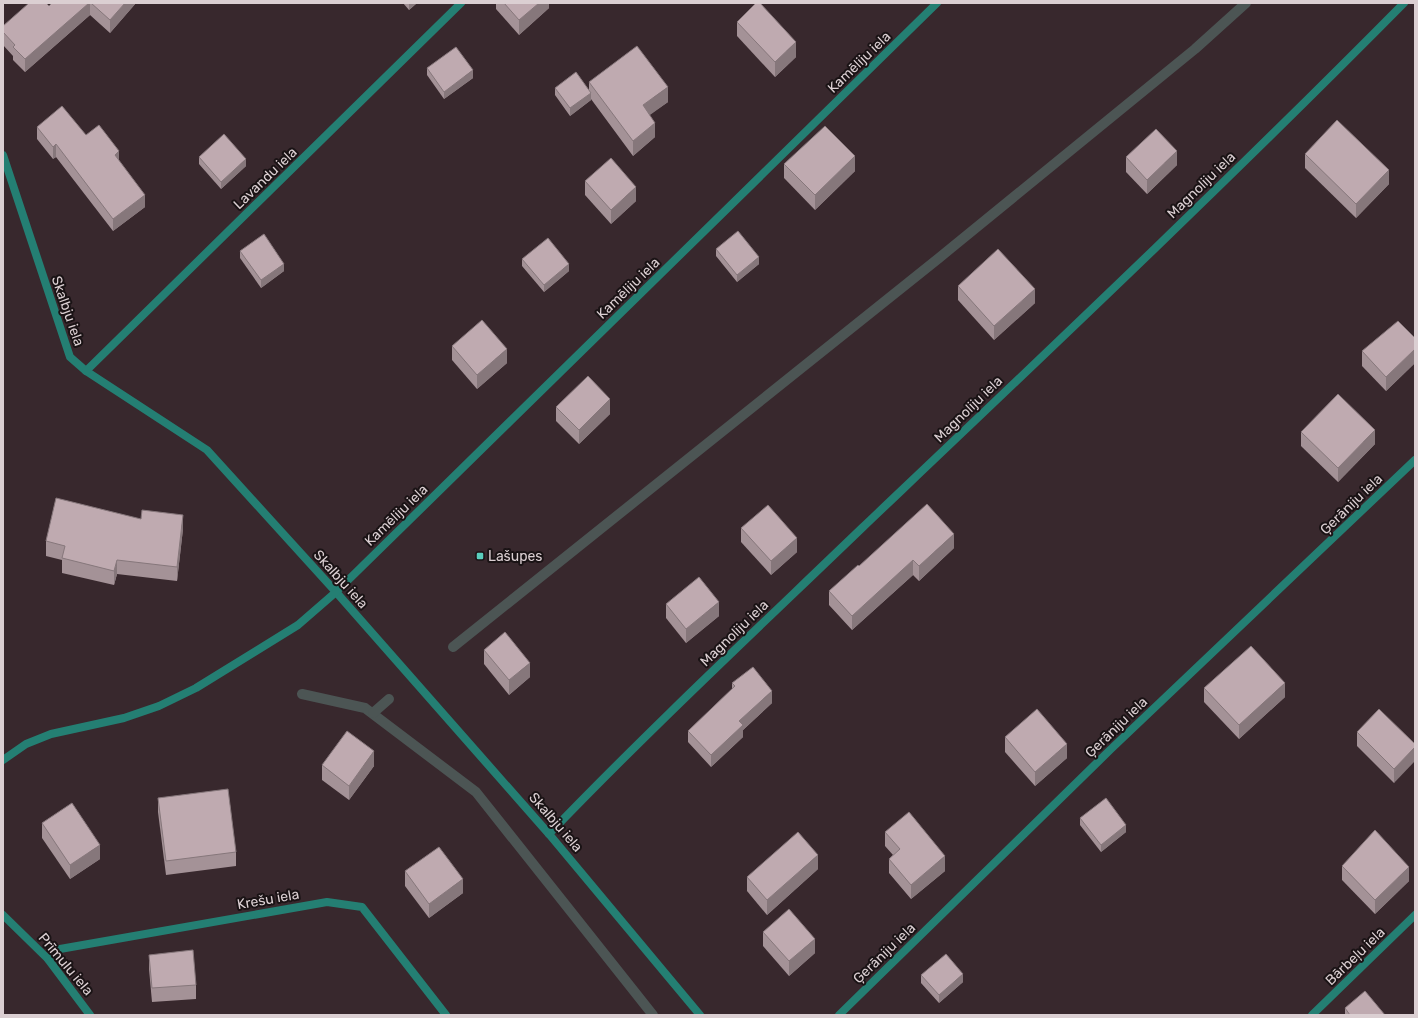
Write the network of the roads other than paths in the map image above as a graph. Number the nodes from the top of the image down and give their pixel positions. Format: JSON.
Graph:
{"nodes":[{"id":1,"x":461,"y":3,"type":"edge"},
{"id":2,"x":937,"y":3,"type":"edge"},
{"id":3,"x":1404,"y":3,"type":"edge"},
{"id":4,"x":3,"y":155,"type":"edge"},
{"id":5,"x":86,"y":371,"type":"junction"},
{"id":6,"x":1415,"y":460,"type":"edge"},
{"id":7,"x":336,"y":592,"type":"junction"},
{"id":8,"x":3,"y":760,"type":"edge"},
{"id":9,"x":549,"y":834,"type":"junction"},
{"id":10,"x":3,"y":915,"type":"edge"},
{"id":11,"x":1415,"y":915,"type":"edge"},
{"id":12,"x":48,"y":959,"type":"junction"},
{"id":13,"x":90,"y":1015,"type":"edge"},
{"id":14,"x":446,"y":1015,"type":"edge"},
{"id":15,"x":700,"y":1015,"type":"edge"},
{"id":16,"x":839,"y":1015,"type":"edge"},
{"id":17,"x":1312,"y":1015,"type":"edge"}],
"edges":[{"from":1,"to":5,"type":"street","name":"Lavandu iela"},
{"from":2,"to":7,"type":"street","name":"Kamēliju iela"},
{"from":3,"to":9,"type":"street","name":"Magnoliju iela"},
{"from":4,"to":5,"type":"street","name":"Skalbju iela"},
{"from":5,"to":7,"type":"street","name":"Skalbju iela"},
{"from":6,"to":16,"type":"street","name":"Ģerāniju iela"},
{"from":7,"to":8,"type":"street","name":"Kamēliju iela"},
{"from":7,"to":9,"type":"street","name":"Skalbju iela"},
{"from":9,"to":15,"type":"street","name":"Skalbju iela"},
{"from":10,"to":12,"type":"street","name":"Prīmulu iela"},
{"from":11,"to":17,"type":"street","name":"Bārbeļu iela"},
{"from":12,"to":13,"type":"street","name":"Prīmulu iela"},
{"from":12,"to":14,"type":"street","name":"Krešu iela"}]}
